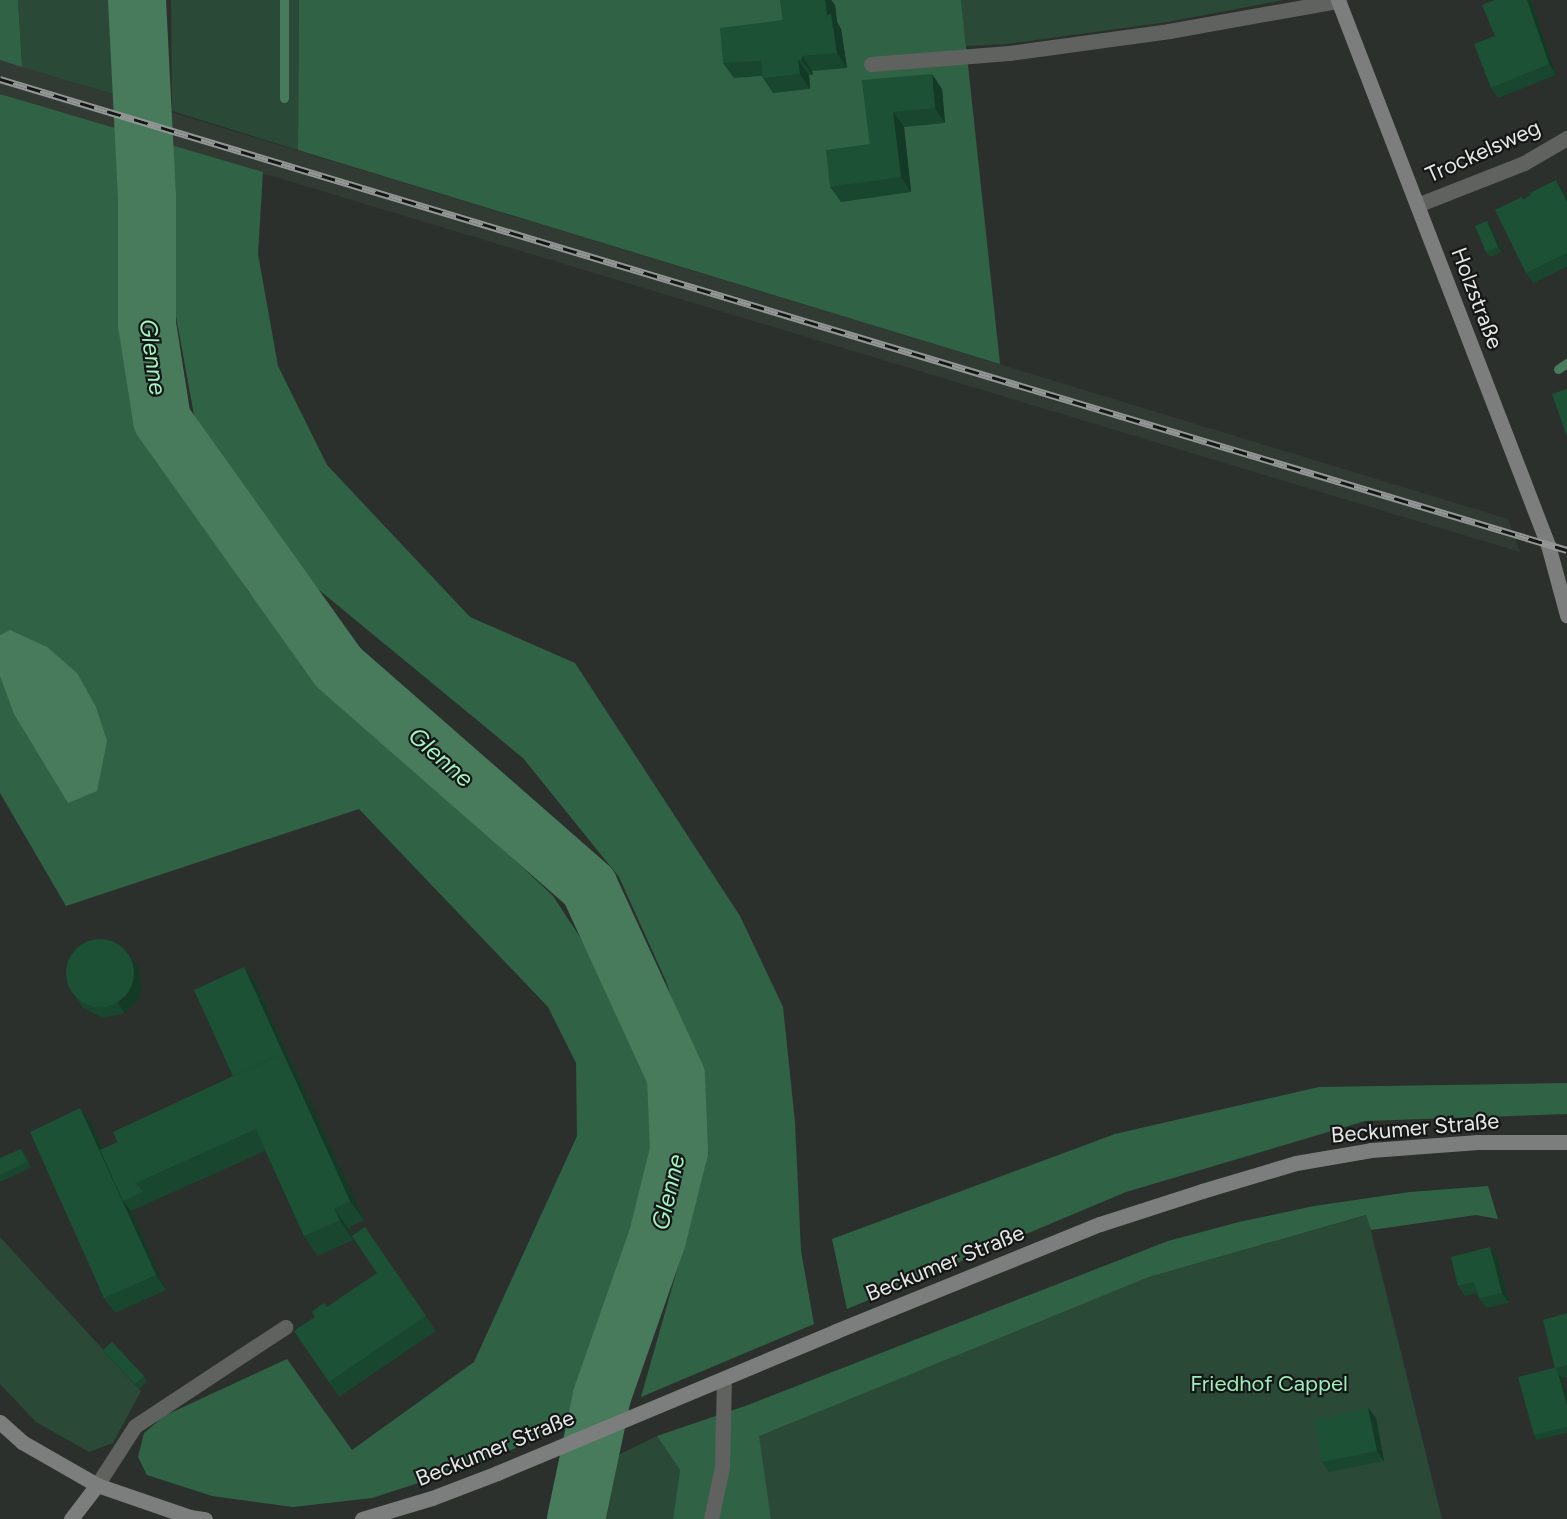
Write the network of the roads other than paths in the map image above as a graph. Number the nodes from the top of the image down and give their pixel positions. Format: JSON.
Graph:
{"nodes":[{"id":1,"x":1338,"y":0,"type":"edge"},
{"id":2,"x":871,"y":64,"type":"dead end"},
{"id":3,"x":1567,"y":138,"type":"edge"},
{"id":4,"x":1417,"y":205,"type":"junction"},
{"id":5,"x":1567,"y":615,"type":"edge"},
{"id":6,"x":1567,"y":1142,"type":"edge"},
{"id":7,"x":285,"y":1328,"type":"dead end"},
{"id":8,"x":723,"y":1379,"type":"junction"},
{"id":9,"x":0,"y":1422,"type":"edge"},
{"id":10,"x":97,"y":1485,"type":"junction"},
{"id":11,"x":71,"y":1519,"type":"edge"},
{"id":12,"x":205,"y":1519,"type":"edge"},
{"id":13,"x":362,"y":1519,"type":"edge"},
{"id":14,"x":711,"y":1519,"type":"edge"}],
"edges":[{"from":1,"to":2,"type":"street"},
{"from":1,"to":4,"type":"main road","name":"Holzstraße"},
{"from":3,"to":4,"type":"street","name":"Trockelsweg"},
{"from":4,"to":5,"type":"main road","name":"Holzstraße"},
{"from":6,"to":8,"type":"main road","name":"Beckumer Straße"},
{"from":7,"to":10,"type":"street"},
{"from":8,"to":13,"type":"main road","name":"Beckumer Straße"},
{"from":8,"to":14,"type":"street"},
{"from":9,"to":10,"type":"main road"},
{"from":10,"to":11,"type":"main road"},
{"from":10,"to":12,"type":"main road"}]}
